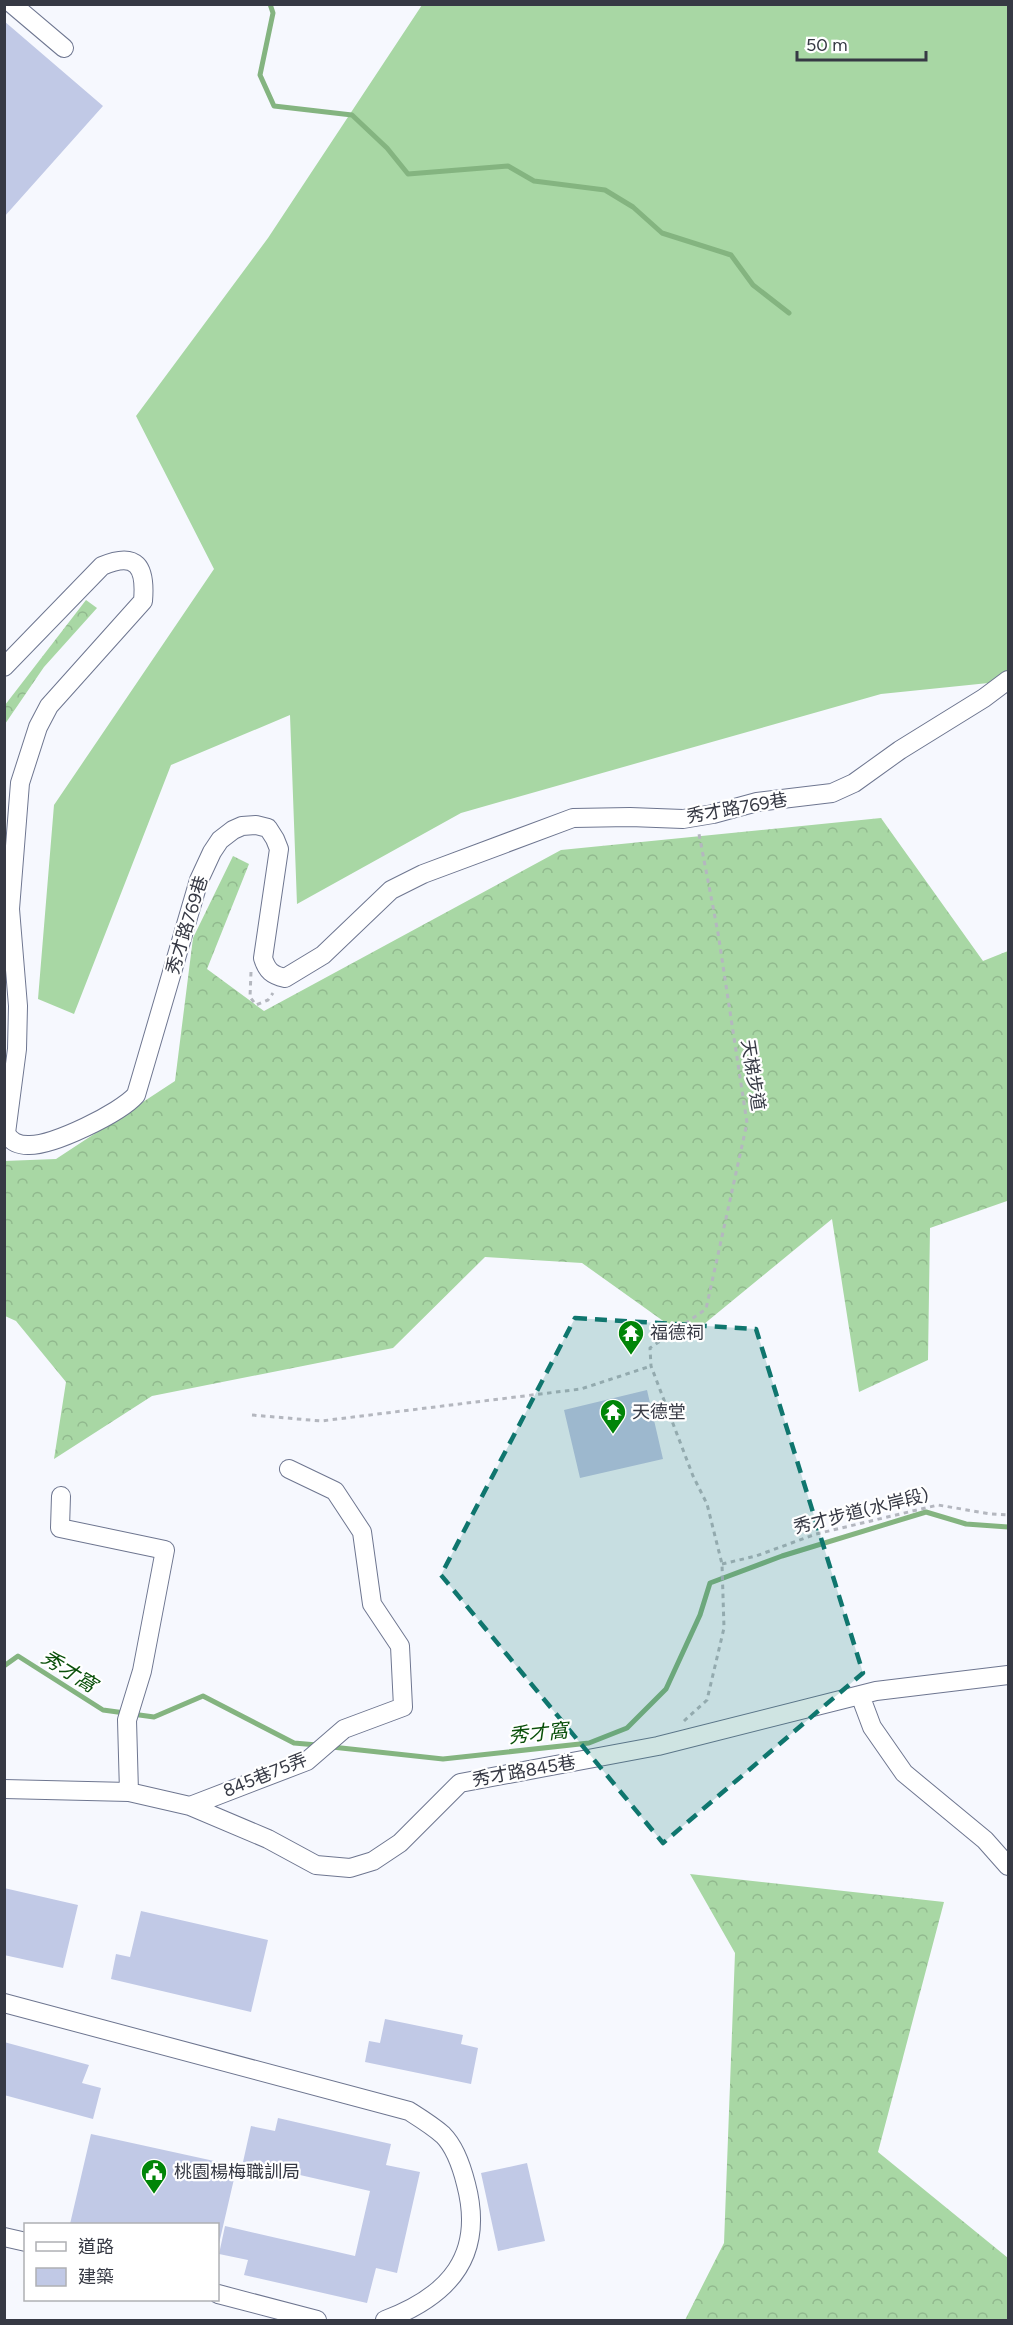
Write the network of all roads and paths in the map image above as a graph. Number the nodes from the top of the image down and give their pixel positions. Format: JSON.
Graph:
{"nodes":[{"id":1,"x":12,"y":4,"type":"edge"},
{"id":2,"x":64,"y":48,"type":"dead end"},
{"id":3,"x":4,"y":667,"type":"edge"},
{"id":4,"x":1008,"y":680,"type":"edge"},
{"id":5,"x":683,"y":819,"type":"junction"},
{"id":6,"x":651,"y":1365,"type":"junction"},
{"id":7,"x":252,"y":1415,"type":"dead end"},
{"id":8,"x":289,"y":1469,"type":"dead end"},
{"id":9,"x":61,"y":1496,"type":"dead end"},
{"id":10,"x":1008,"y":1515,"type":"edge"},
{"id":11,"x":722,"y":1564,"type":"junction"},
{"id":12,"x":1008,"y":1675,"type":"edge"},
{"id":13,"x":860,"y":1695,"type":"junction"},
{"id":14,"x":682,"y":1723,"type":"dead end"},
{"id":15,"x":4,"y":1789,"type":"edge"},
{"id":16,"x":129,"y":1792,"type":"junction"},
{"id":17,"x":190,"y":1806,"type":"junction"},
{"id":18,"x":1008,"y":1866,"type":"edge"},
{"id":19,"x":4,"y":2003,"type":"edge"},
{"id":20,"x":4,"y":2237,"type":"edge"},
{"id":21,"x":24,"y":2242,"type":"edge"},
{"id":22,"x":219,"y":2294,"type":"edge"},
{"id":23,"x":317,"y":2320,"type":"edge"},
{"id":24,"x":385,"y":2320,"type":"edge"}],
"edges":[{"from":1,"to":2,"type":"street"},
{"from":3,"to":5,"type":"street","name":"秀才路769巷"},
{"from":4,"to":5,"type":"street","name":"秀才路769巷"},
{"from":5,"to":6,"type":"path","name":"天梯步道"},
{"from":6,"to":7,"type":"path"},
{"from":6,"to":11,"type":"path"},
{"from":8,"to":17,"type":"street","name":"845巷75弄"},
{"from":9,"to":16,"type":"street"},
{"from":10,"to":11,"type":"path","name":"秀才步道(水岸段)"},
{"from":11,"to":14,"type":"path"},
{"from":12,"to":13,"type":"street","name":"秀才路845巷"},
{"from":13,"to":17,"type":"street","name":"秀才路845巷"},
{"from":13,"to":18,"type":"street"},
{"from":15,"to":16,"type":"street","name":"秀才路845巷"},
{"from":16,"to":17,"type":"street","name":"秀才路845巷"},
{"from":19,"to":24,"type":"street"},
{"from":20,"to":21,"type":"street"},
{"from":22,"to":23,"type":"street"}]}
